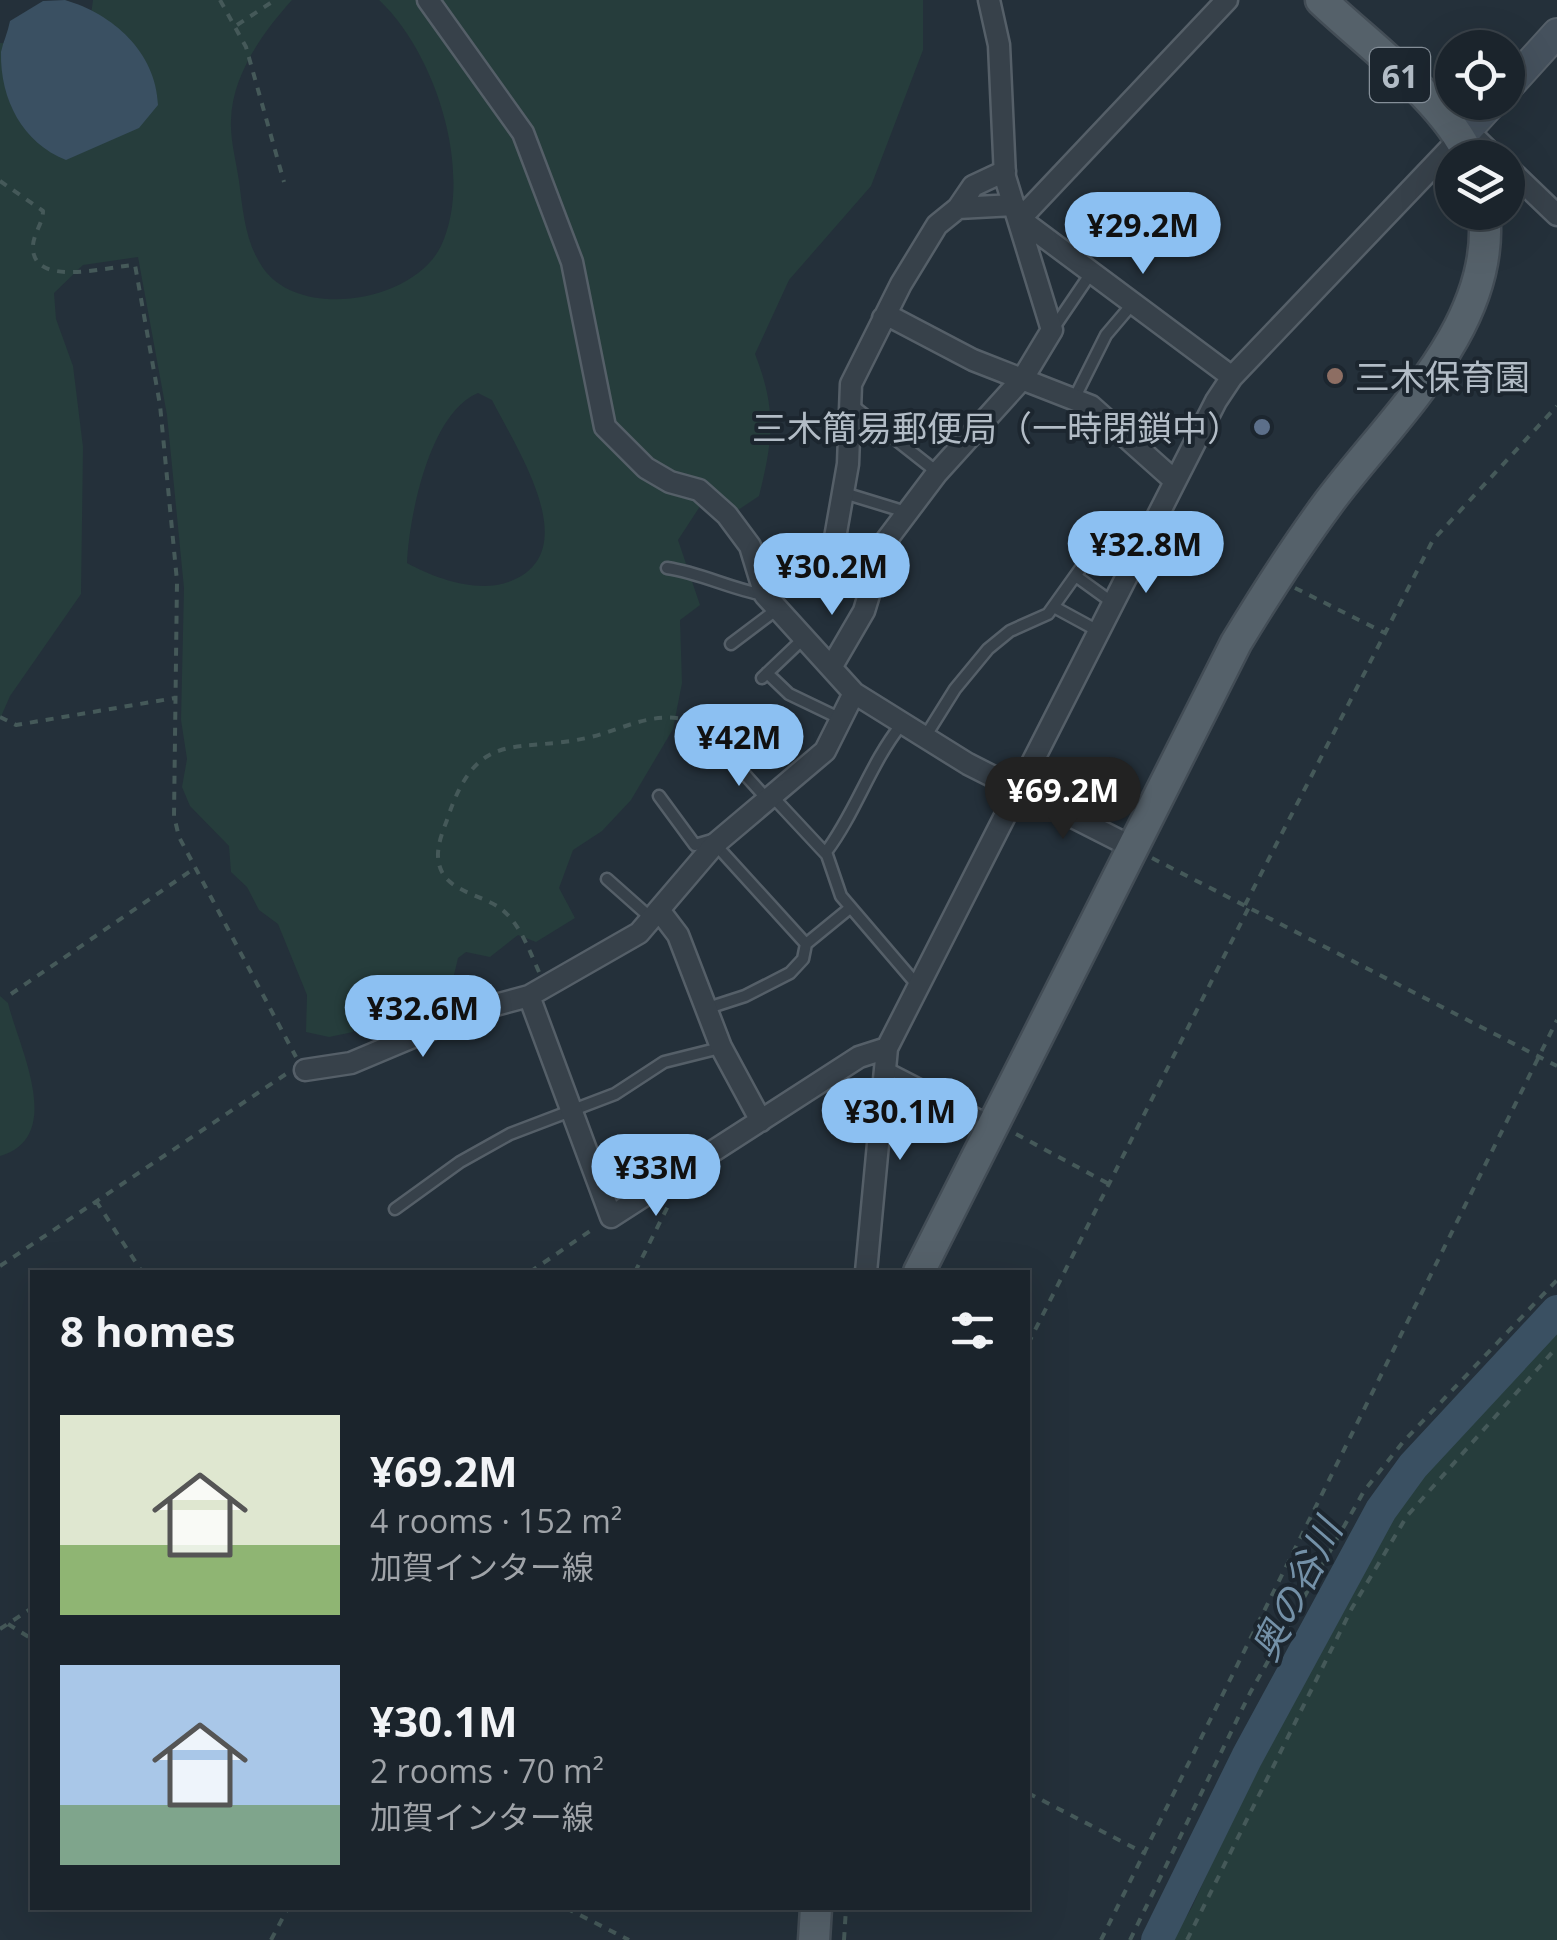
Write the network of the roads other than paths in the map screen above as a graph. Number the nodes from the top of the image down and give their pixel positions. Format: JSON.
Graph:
{"nodes":[{"id":1,"x":428,"y":0,"type":"edge"},
{"id":2,"x":989,"y":0,"type":"edge"},
{"id":3,"x":1227,"y":0,"type":"edge"},
{"id":4,"x":1321,"y":0,"type":"edge"},
{"id":5,"x":1557,"y":34,"type":"edge"},
{"id":6,"x":1525,"y":69,"type":"edge"},
{"id":7,"x":1464,"y":140,"type":"edge"},
{"id":8,"x":1005,"y":171,"type":"junction"},
{"id":9,"x":1435,"y":173,"type":"edge"},
{"id":10,"x":1525,"y":184,"type":"edge"},
{"id":11,"x":958,"y":208,"type":"junction"},
{"id":12,"x":1017,"y":212,"type":"junction"},
{"id":13,"x":1557,"y":215,"type":"edge"},
{"id":14,"x":1486,"y":230,"type":"edge"},
{"id":15,"x":1092,"y":272,"type":"junction"},
{"id":16,"x":1134,"y":302,"type":"junction"},
{"id":17,"x":883,"y":318,"type":"junction"},
{"id":18,"x":1052,"y":330,"type":"junction"},
{"id":19,"x":1232,"y":377,"type":"junction"},
{"id":20,"x":1023,"y":378,"type":"junction"},
{"id":21,"x":1075,"y":397,"type":"junction"},
{"id":22,"x":848,"y":402,"type":"junction"},
{"id":23,"x":937,"y":473,"type":"junction"},
{"id":24,"x":1175,"y":481,"type":"junction"},
{"id":25,"x":844,"y":493,"type":"junction"},
{"id":26,"x":907,"y":513,"type":"junction"},
{"id":27,"x":833,"y":549,"type":"junction"},
{"id":28,"x":1088,"y":558,"type":"dead end"},
{"id":29,"x":874,"y":566,"type":"junction"},
{"id":30,"x":666,"y":568,"type":"dead end"},
{"id":31,"x":1077,"y":577,"type":"junction"},
{"id":32,"x":868,"y":588,"type":"junction"},
{"id":33,"x":770,"y":602,"type":"junction"},
{"id":34,"x":1114,"y":604,"type":"junction"},
{"id":35,"x":1054,"y":607,"type":"junction"},
{"id":36,"x":1100,"y":632,"type":"junction"},
{"id":37,"x":804,"y":638,"type":"junction"},
{"id":38,"x":732,"y":644,"type":"dead end"},
{"id":39,"x":832,"y":666,"type":"junction"},
{"id":40,"x":854,"y":693,"type":"junction"},
{"id":41,"x":840,"y":718,"type":"junction"},
{"id":42,"x":902,"y":725,"type":"junction"},
{"id":43,"x":703,"y":728,"type":"road end"},
{"id":44,"x":924,"y":738,"type":"junction"},
{"id":45,"x":1016,"y":790,"type":"junction"},
{"id":46,"x":659,"y":796,"type":"dead end"},
{"id":47,"x":769,"y":797,"type":"junction"},
{"id":48,"x":716,"y":842,"type":"junction"},
{"id":49,"x":827,"y":855,"type":"junction"},
{"id":50,"x":1147,"y":855,"type":"junction"},
{"id":51,"x":607,"y":879,"type":"dead end"},
{"id":52,"x":850,"y":908,"type":"junction"},
{"id":53,"x":656,"y":915,"type":"junction"},
{"id":54,"x":806,"y":944,"type":"junction"},
{"id":55,"x":919,"y":987,"type":"junction"},
{"id":56,"x":537,"y":991,"type":"junction"},
{"id":57,"x":708,"y":1008,"type":"junction"},
{"id":58,"x":722,"y":1047,"type":"junction"},
{"id":59,"x":886,"y":1057,"type":"junction"},
{"id":60,"x":305,"y":1070,"type":"road end"},
{"id":61,"x":569,"y":1112,"type":"junction"},
{"id":62,"x":761,"y":1120,"type":"junction"},
{"id":63,"x":994,"y":1123,"type":"junction"},
{"id":64,"x":395,"y":1208,"type":"dead end"},
{"id":65,"x":866,"y":1270,"type":"edge"},
{"id":66,"x":920,"y":1270,"type":"edge"},
{"id":67,"x":816,"y":1910,"type":"edge"},
{"id":68,"x":814,"y":1940,"type":"edge"}],
"edges":[{"from":1,"to":33,"type":"street"},
{"from":2,"to":8,"type":"street"},
{"from":3,"to":12,"type":"street"},
{"from":4,"to":7,"type":"main road","number":"61"},
{"from":5,"to":6,"type":"street"},
{"from":8,"to":11,"type":"street"},
{"from":8,"to":12,"type":"street"},
{"from":9,"to":19,"type":"street"},
{"from":10,"to":13,"type":"street"},
{"from":11,"to":12,"type":"street"},
{"from":11,"to":17,"type":"street"},
{"from":12,"to":15,"type":"street"},
{"from":12,"to":18,"type":"street"},
{"from":14,"to":50,"type":"main road"},
{"from":15,"to":16,"type":"street"},
{"from":15,"to":18,"type":"lane"},
{"from":16,"to":19,"type":"street"},
{"from":16,"to":21,"type":"lane"},
{"from":17,"to":20,"type":"street"},
{"from":17,"to":22,"type":"street"},
{"from":18,"to":20,"type":"street"},
{"from":19,"to":24,"type":"street"},
{"from":20,"to":21,"type":"street"},
{"from":20,"to":23,"type":"street"},
{"from":21,"to":24,"type":"street"},
{"from":22,"to":23,"type":"lane"},
{"from":22,"to":25,"type":"street"},
{"from":23,"to":26,"type":"street"},
{"from":24,"to":34,"type":"street"},
{"from":25,"to":26,"type":"lane"},
{"from":25,"to":27,"type":"street"},
{"from":26,"to":29,"type":"street"},
{"from":27,"to":29,"type":"lane"},
{"from":27,"to":32,"type":"street"},
{"from":28,"to":31,"type":"lane"},
{"from":29,"to":32,"type":"street"},
{"from":30,"to":33,"type":"lane"},
{"from":31,"to":34,"type":"lane"},
{"from":31,"to":35,"type":"lane"},
{"from":32,"to":39,"type":"street"},
{"from":33,"to":37,"type":"street"},
{"from":33,"to":38,"type":"lane"},
{"from":34,"to":36,"type":"street"},
{"from":35,"to":36,"type":"lane"},
{"from":35,"to":44,"type":"lane"},
{"from":36,"to":45,"type":"street"},
{"from":37,"to":39,"type":"street"},
{"from":37,"to":41,"type":"lane"},
{"from":39,"to":40,"type":"street"},
{"from":40,"to":41,"type":"street"},
{"from":40,"to":42,"type":"street"},
{"from":41,"to":47,"type":"street"},
{"from":42,"to":44,"type":"street"},
{"from":42,"to":49,"type":"lane"},
{"from":43,"to":47,"type":"lane"},
{"from":44,"to":45,"type":"street"},
{"from":45,"to":50,"type":"street"},
{"from":45,"to":55,"type":"street"},
{"from":46,"to":48,"type":"lane"},
{"from":47,"to":48,"type":"street"},
{"from":47,"to":49,"type":"lane"},
{"from":48,"to":53,"type":"street"},
{"from":48,"to":54,"type":"lane"},
{"from":49,"to":52,"type":"lane"},
{"from":50,"to":63,"type":"main road"},
{"from":51,"to":53,"type":"lane"},
{"from":52,"to":54,"type":"lane"},
{"from":52,"to":55,"type":"lane"},
{"from":53,"to":56,"type":"street"},
{"from":53,"to":57,"type":"street"},
{"from":54,"to":57,"type":"lane"},
{"from":55,"to":59,"type":"street"},
{"from":56,"to":60,"type":"street"},
{"from":56,"to":61,"type":"street"},
{"from":57,"to":58,"type":"street"},
{"from":58,"to":61,"type":"lane"},
{"from":58,"to":62,"type":"street"},
{"from":59,"to":62,"type":"street"},
{"from":59,"to":63,"type":"lane"},
{"from":59,"to":65,"type":"street"},
{"from":61,"to":62,"type":"street"},
{"from":61,"to":64,"type":"lane"},
{"from":63,"to":66,"type":"main road"},
{"from":67,"to":68,"type":"main road"}]}
